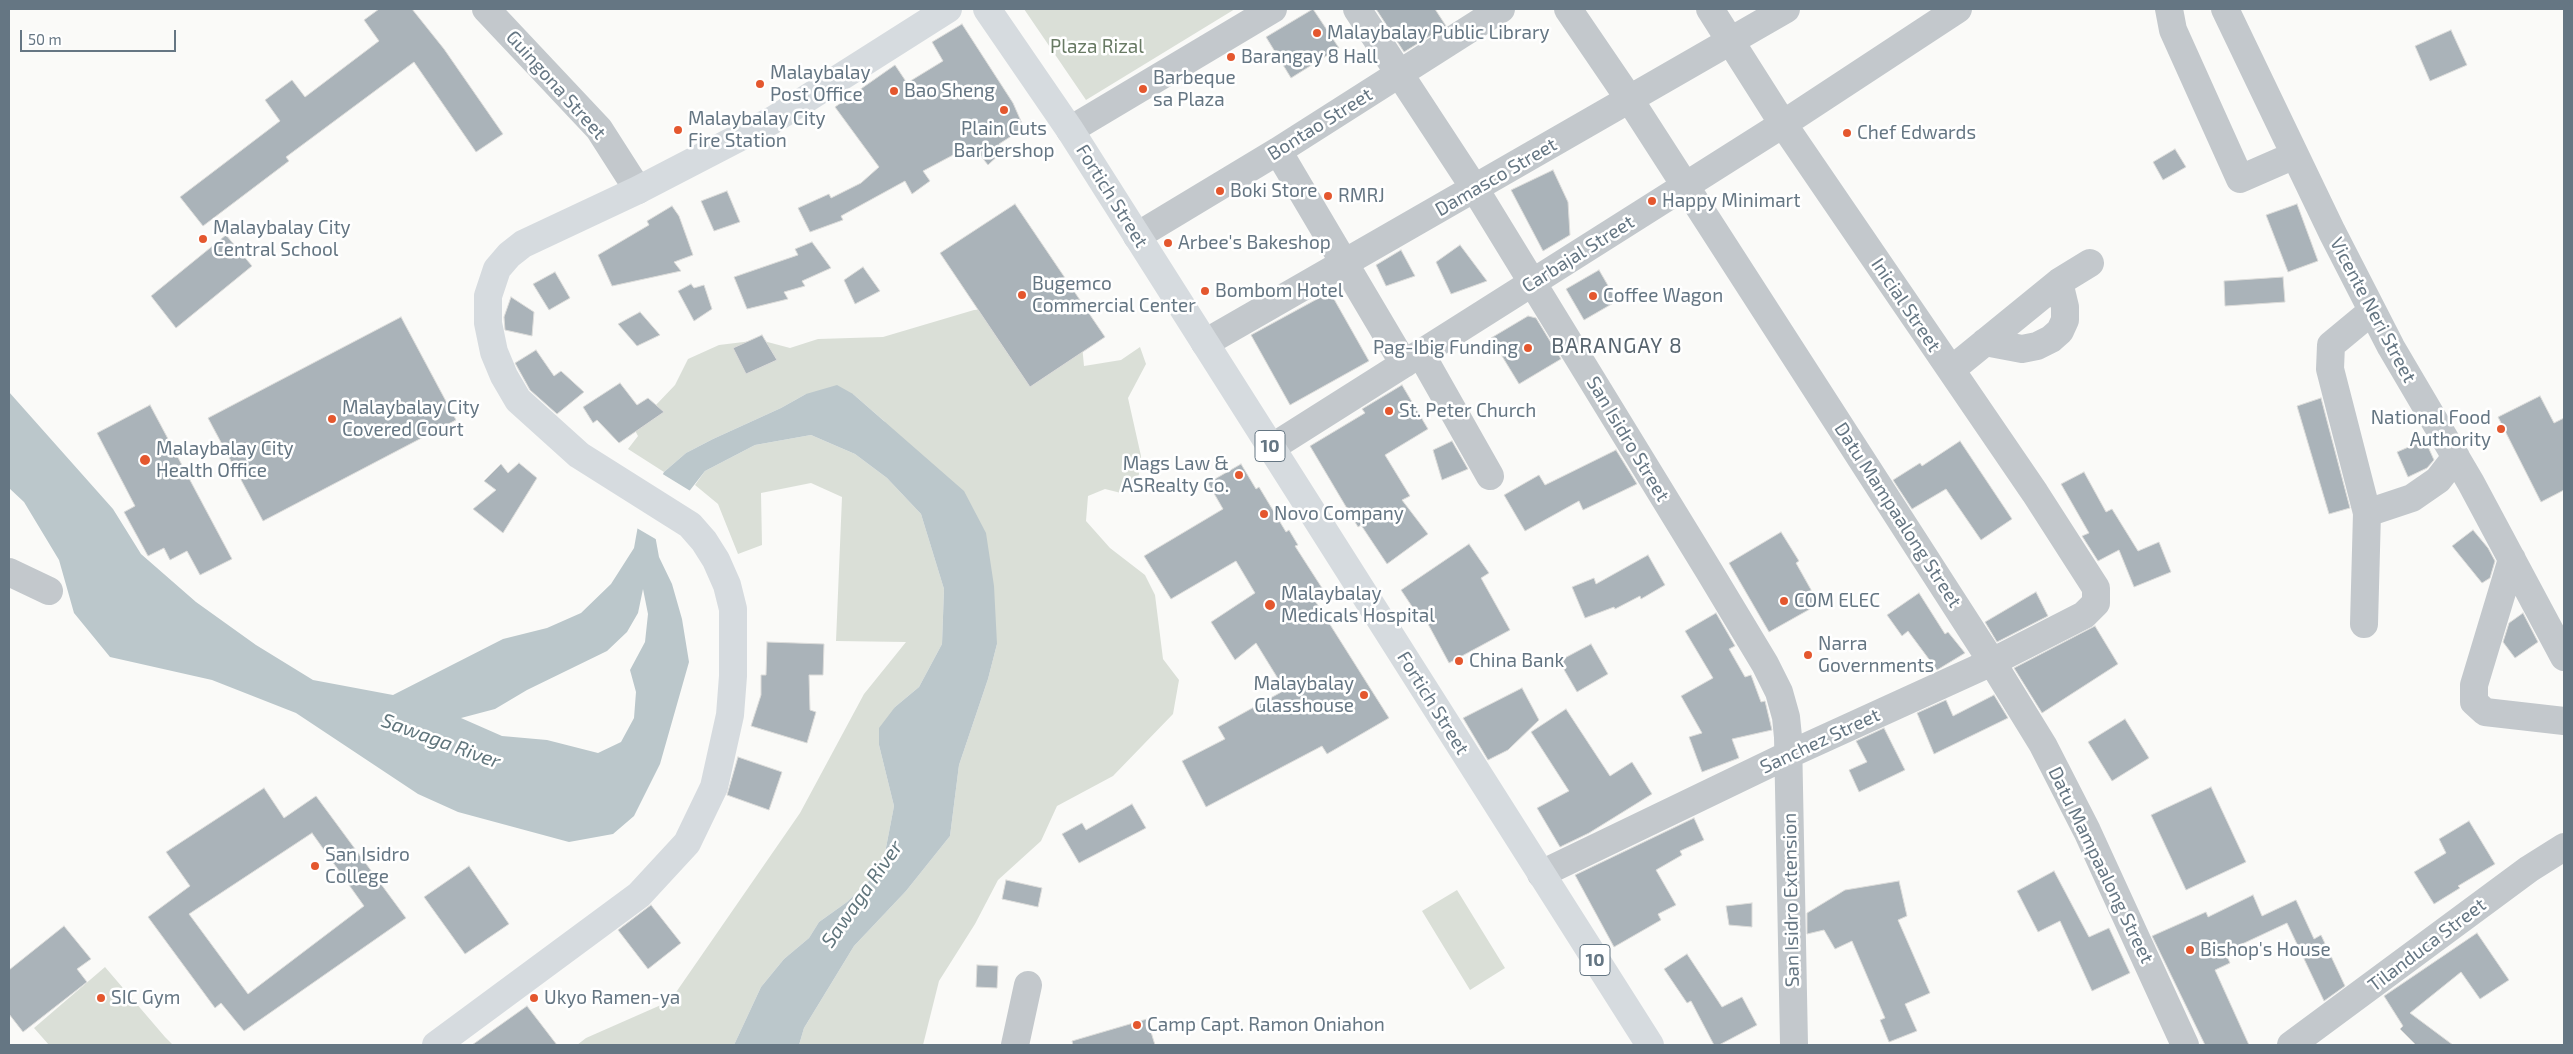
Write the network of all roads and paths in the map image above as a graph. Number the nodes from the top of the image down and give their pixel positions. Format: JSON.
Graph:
{"nodes":[{"id":1,"x":486,"y":9,"type":"edge"},
{"id":2,"x":948,"y":9,"type":"edge"},
{"id":3,"x":987,"y":9,"type":"edge"},
{"id":4,"x":1273,"y":9,"type":"edge"},
{"id":5,"x":1357,"y":9,"type":"edge"},
{"id":6,"x":1501,"y":9,"type":"edge"},
{"id":7,"x":1568,"y":9,"type":"edge"},
{"id":8,"x":1710,"y":9,"type":"edge"},
{"id":9,"x":1786,"y":9,"type":"edge"},
{"id":10,"x":1958,"y":9,"type":"edge"},
{"id":11,"x":2169,"y":9,"type":"edge"},
{"id":12,"x":2225,"y":9,"type":"edge"},
{"id":13,"x":1730,"y":40,"type":"junction"},
{"id":14,"x":1399,"y":74,"type":"junction"},
{"id":15,"x":1630,"y":100,"type":"junction"},
{"id":16,"x":1783,"y":124,"type":"junction"},
{"id":17,"x":1070,"y":130,"type":"junction"},
{"id":18,"x":1278,"y":151,"type":"junction"},
{"id":19,"x":2295,"y":155,"type":"junction"},
{"id":20,"x":1685,"y":186,"type":"junction"},
{"id":21,"x":1475,"y":189,"type":"junction"},
{"id":22,"x":638,"y":190,"type":"junction"},
{"id":23,"x":1137,"y":236,"type":"junction"},
{"id":24,"x":2090,"y":263,"type":"dead end"},
{"id":25,"x":1343,"y":264,"type":"junction"},
{"id":26,"x":2059,"y":282,"type":"junction"},
{"id":27,"x":1532,"y":283,"type":"junction"},
{"id":28,"x":2372,"y":311,"type":"junction"},
{"id":29,"x":1985,"y":342,"type":"junction"},
{"id":30,"x":1205,"y":343,"type":"junction"},
{"id":31,"x":1412,"y":359,"type":"junction"},
{"id":32,"x":1951,"y":370,"type":"junction"},
{"id":33,"x":1271,"y":448,"type":"junction"},
{"id":34,"x":2456,"y":458,"type":"junction"},
{"id":35,"x":1490,"y":476,"type":"dead end"},
{"id":36,"x":2367,"y":513,"type":"junction"},
{"id":37,"x":2512,"y":560,"type":"junction"},
{"id":38,"x":9,"y":572,"type":"edge"},
{"id":39,"x":49,"y":591,"type":"dead end"},
{"id":40,"x":2096,"y":603,"type":"joint"},
{"id":41,"x":2364,"y":624,"type":"dead end"},
{"id":42,"x":2564,"y":657,"type":"edge"},
{"id":43,"x":1992,"y":662,"type":"junction"},
{"id":44,"x":2564,"y":721,"type":"edge"},
{"id":45,"x":1788,"y":755,"type":"junction"},
{"id":46,"x":2564,"y":847,"type":"edge"},
{"id":47,"x":1541,"y":874,"type":"junction"},
{"id":48,"x":1028,"y":985,"type":"dead end"},
{"id":49,"x":436,"y":1045,"type":"edge"},
{"id":50,"x":1015,"y":1045,"type":"edge"},
{"id":51,"x":1650,"y":1045,"type":"edge"},
{"id":52,"x":1794,"y":1045,"type":"edge"},
{"id":53,"x":2186,"y":1045,"type":"edge"},
{"id":54,"x":2292,"y":1045,"type":"edge"}],
"edges":[{"from":1,"to":22,"type":"street","name":"Guingona Street"},
{"from":2,"to":22,"type":"main road"},
{"from":3,"to":17,"type":"main road","name":"Fortich Street","number":"10"},
{"from":4,"to":17,"type":"street"},
{"from":5,"to":14,"type":"street","name":"San Isidro Street"},
{"from":6,"to":14,"type":"street","name":"Bontao Street"},
{"from":7,"to":15,"type":"street","name":"Datu Mampaalong Street"},
{"from":8,"to":13,"type":"street","name":"Inicial Street"},
{"from":9,"to":13,"type":"street","name":"Damasco Street"},
{"from":10,"to":16,"type":"street","name":"Carbajal Street"},
{"from":11,"to":19,"type":"street"},
{"from":12,"to":19,"type":"street","name":"Vicente Neri Street"},
{"from":13,"to":15,"type":"street","name":"Damasco Street"},
{"from":13,"to":16,"type":"street","name":"Inicial Street"},
{"from":14,"to":18,"type":"street","name":"Bontao Street"},
{"from":14,"to":21,"type":"street","name":"San Isidro Street"},
{"from":15,"to":20,"type":"street","name":"Datu Mampaalong Street"},
{"from":15,"to":21,"type":"street","name":"Damasco Street"},
{"from":16,"to":20,"type":"street","name":"Carbajal Street"},
{"from":16,"to":32,"type":"street","name":"Inicial Street"},
{"from":17,"to":23,"type":"main road","name":"Fortich Street","number":"10"},
{"from":18,"to":23,"type":"street","name":"Bontao Street"},
{"from":18,"to":25,"type":"street"},
{"from":19,"to":28,"type":"street","name":"Vicente Neri Street"},
{"from":20,"to":27,"type":"street","name":"Carbajal Street"},
{"from":20,"to":43,"type":"street","name":"Datu Mampaalong Street"},
{"from":21,"to":25,"type":"street","name":"Damasco Street"},
{"from":21,"to":27,"type":"street","name":"San Isidro Street"},
{"from":22,"to":49,"type":"main road"},
{"from":23,"to":30,"type":"main road","name":"Fortich Street","number":"10"},
{"from":24,"to":26,"type":"street"},
{"from":25,"to":30,"type":"street","name":"Damasco Street"},
{"from":25,"to":31,"type":"street"},
{"from":26,"to":29,"type":"street"},
{"from":26,"to":29,"type":"street"},
{"from":27,"to":31,"type":"street","name":"Carbajal Street"},
{"from":27,"to":45,"type":"street","name":"San Isidro Street"},
{"from":28,"to":34,"type":"street","name":"Vicente Neri Street"},
{"from":28,"to":36,"type":"street"},
{"from":29,"to":32,"type":"street"},
{"from":30,"to":33,"type":"main road","name":"Fortich Street","number":"10"},
{"from":31,"to":33,"type":"street","name":"Carbajal Street"},
{"from":31,"to":35,"type":"street"},
{"from":32,"to":40,"type":"street","name":"Inicial Street"},
{"from":33,"to":47,"type":"main road","name":"Fortich Street","number":"10"},
{"from":34,"to":36,"type":"street"},
{"from":34,"to":37,"type":"street","name":"Vicente Neri Street"},
{"from":36,"to":41,"type":"street"},
{"from":37,"to":42,"type":"street","name":"Vicente Neri Street"},
{"from":37,"to":44,"type":"street"},
{"from":38,"to":39,"type":"street"},
{"from":40,"to":43,"type":"street","name":"Sanchez Street"},
{"from":43,"to":45,"type":"street","name":"Sanchez Street"},
{"from":43,"to":53,"type":"street","name":"Datu Mampaalong Street"},
{"from":45,"to":47,"type":"street","name":"Sanchez Street"},
{"from":45,"to":52,"type":"street","name":"San Isidro Extension"},
{"from":46,"to":54,"type":"street","name":"Tilanduca Street"},
{"from":47,"to":51,"type":"main road","name":"Fortich Street","number":"10"},
{"from":48,"to":50,"type":"street"}]}
